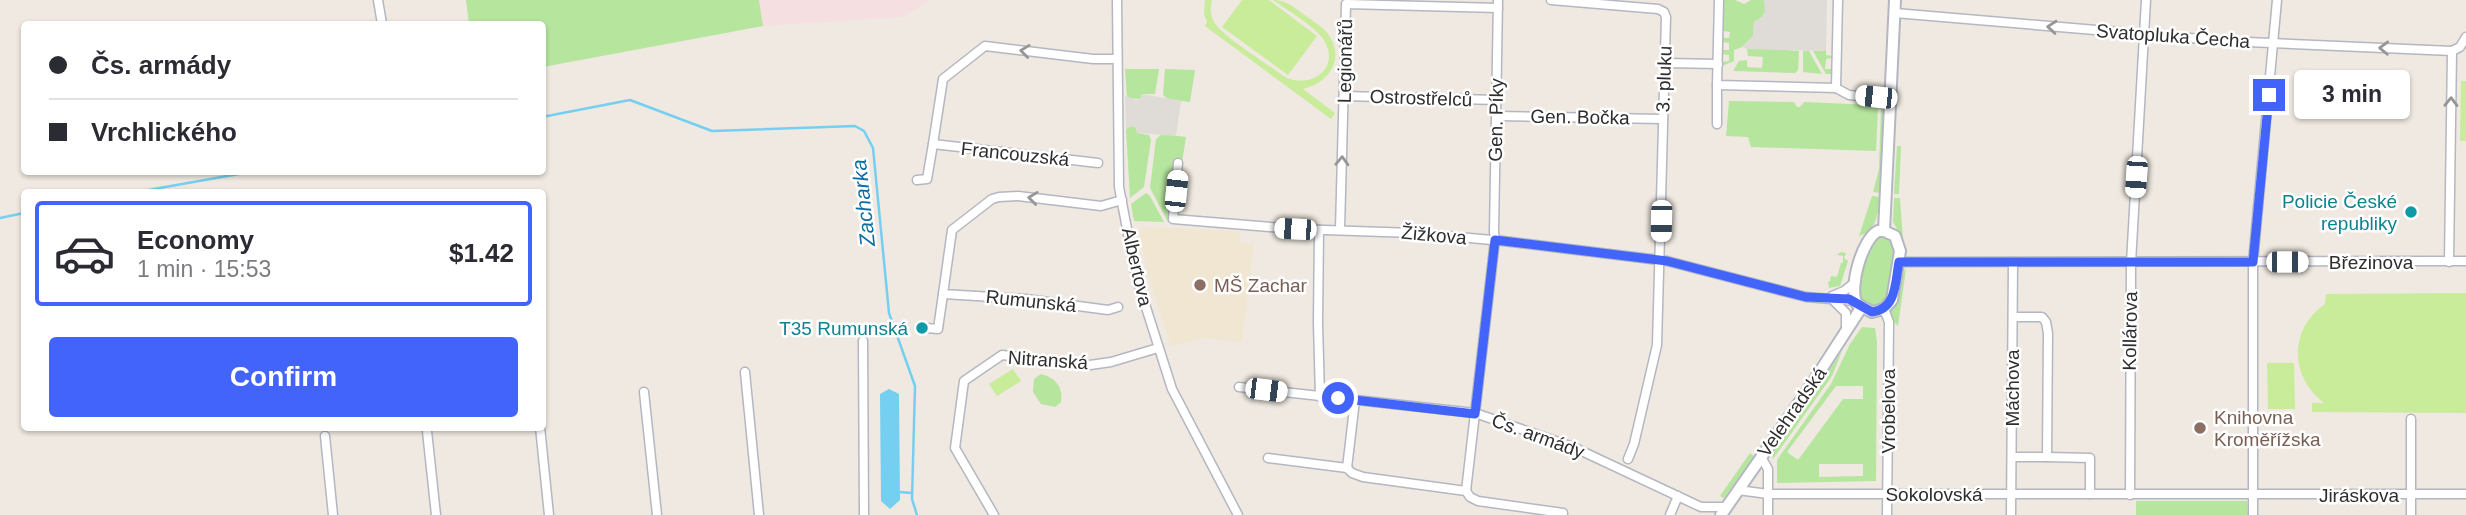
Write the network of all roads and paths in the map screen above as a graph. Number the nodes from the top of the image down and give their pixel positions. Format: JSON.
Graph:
{"nodes":[{"id":1,"x":378,"y":0,"type":"edge"},
{"id":2,"x":1118,"y":0,"type":"edge"},
{"id":3,"x":1551,"y":0,"type":"edge"},
{"id":4,"x":1719,"y":0,"type":"edge"},
{"id":5,"x":1838,"y":0,"type":"edge"},
{"id":6,"x":1895,"y":0,"type":"edge"},
{"id":7,"x":2146,"y":0,"type":"edge"},
{"id":8,"x":2277,"y":0,"type":"edge"},
{"id":9,"x":1401,"y":3,"type":"edge"},
{"id":10,"x":1498,"y":4,"type":"edge"},
{"id":11,"x":1895,"y":13,"type":"junction"},
{"id":12,"x":382,"y":21,"type":"edge"},
{"id":13,"x":2145,"y":35,"type":"junction"},
{"id":14,"x":2466,"y":37,"type":"edge"},
{"id":15,"x":2273,"y":44,"type":"junction"},
{"id":16,"x":2452,"y":51,"type":"junction"},
{"id":17,"x":1117,"y":59,"type":"junction"},
{"id":18,"x":1665,"y":63,"type":"junction"},
{"id":19,"x":1718,"y":64,"type":"junction"},
{"id":20,"x":1717,"y":85,"type":"junction"},
{"id":21,"x":1836,"y":88,"type":"junction"},
{"id":22,"x":1344,"y":96,"type":"junction"},
{"id":23,"x":1892,"y":99,"type":"junction"},
{"id":24,"x":1497,"y":100,"type":"junction"},
{"id":25,"x":1497,"y":116,"type":"junction"},
{"id":26,"x":1663,"y":119,"type":"junction"},
{"id":27,"x":1717,"y":124,"type":"dead end"},
{"id":28,"x":933,"y":144,"type":"junction"},
{"id":29,"x":1098,"y":163,"type":"dead end"},
{"id":30,"x":1178,"y":163,"type":"dead end"},
{"id":31,"x":917,"y":180,"type":"dead end"},
{"id":32,"x":1122,"y":200,"type":"junction"},
{"id":33,"x":1340,"y":229,"type":"junction"},
{"id":34,"x":1319,"y":230,"type":"junction"},
{"id":35,"x":1884,"y":231,"type":"junction"},
{"id":36,"x":1495,"y":240,"type":"junction"},
{"id":37,"x":1660,"y":261,"type":"junction"},
{"id":38,"x":2466,"y":261,"type":"edge"},
{"id":39,"x":1899,"y":262,"type":"junction"},
{"id":40,"x":2013,"y":262,"type":"junction"},
{"id":41,"x":2253,"y":262,"type":"junction"},
{"id":42,"x":2449,"y":262,"type":"junction"},
{"id":43,"x":2131,"y":263,"type":"junction"},
{"id":44,"x":1854,"y":283,"type":"junction"},
{"id":45,"x":943,"y":294,"type":"junction"},
{"id":46,"x":1829,"y":297,"type":"junction"},
{"id":47,"x":1858,"y":304,"type":"junction"},
{"id":48,"x":1118,"y":307,"type":"dead end"},
{"id":49,"x":1884,"y":309,"type":"junction"},
{"id":50,"x":2013,"y":317,"type":"junction"},
{"id":51,"x":927,"y":328,"type":"dead end"},
{"id":52,"x":1846,"y":333,"type":"junction"},
{"id":53,"x":863,"y":341,"type":"dead end"},
{"id":54,"x":1157,"y":348,"type":"junction"},
{"id":55,"x":744,"y":372,"type":"dead end"},
{"id":56,"x":1239,"y":387,"type":"dead end"},
{"id":57,"x":644,"y":392,"type":"dead end"},
{"id":58,"x":1320,"y":397,"type":"junction"},
{"id":59,"x":1355,"y":400,"type":"junction"},
{"id":60,"x":1475,"y":414,"type":"junction"},
{"id":61,"x":2411,"y":419,"type":"dead end"},
{"id":62,"x":427,"y":431,"type":"dead end"},
{"id":63,"x":540,"y":431,"type":"edge"},
{"id":64,"x":325,"y":436,"type":"dead end"},
{"id":65,"x":1761,"y":457,"type":"junction"},
{"id":66,"x":2012,"y":457,"type":"junction"},
{"id":67,"x":2047,"y":457,"type":"junction"},
{"id":68,"x":1268,"y":458,"type":"dead end"},
{"id":69,"x":1628,"y":459,"type":"dead end"},
{"id":70,"x":1347,"y":468,"type":"junction"},
{"id":71,"x":1738,"y":490,"type":"junction"},
{"id":72,"x":1466,"y":491,"type":"junction"},
{"id":73,"x":1768,"y":494,"type":"junction"},
{"id":74,"x":1888,"y":494,"type":"junction"},
{"id":75,"x":2090,"y":494,"type":"junction"},
{"id":76,"x":2253,"y":494,"type":"junction"},
{"id":77,"x":2466,"y":494,"type":"edge"},
{"id":78,"x":2012,"y":495,"type":"junction"},
{"id":79,"x":2130,"y":495,"type":"junction"},
{"id":80,"x":2411,"y":495,"type":"junction"},
{"id":81,"x":1678,"y":496,"type":"junction"},
{"id":82,"x":1703,"y":511,"type":"edge"},
{"id":83,"x":1723,"y":511,"type":"edge"},
{"id":84,"x":1563,"y":513,"type":"dead end"},
{"id":85,"x":333,"y":515,"type":"edge"},
{"id":86,"x":436,"y":515,"type":"edge"},
{"id":87,"x":549,"y":515,"type":"edge"},
{"id":88,"x":657,"y":515,"type":"edge"},
{"id":89,"x":759,"y":515,"type":"edge"},
{"id":90,"x":864,"y":515,"type":"edge"},
{"id":91,"x":994,"y":515,"type":"edge"},
{"id":92,"x":1238,"y":515,"type":"edge"},
{"id":93,"x":1670,"y":515,"type":"edge"},
{"id":94,"x":1768,"y":515,"type":"edge"},
{"id":95,"x":1887,"y":515,"type":"edge"},
{"id":96,"x":2011,"y":515,"type":"edge"},
{"id":97,"x":2253,"y":515,"type":"edge"},
{"id":98,"x":2411,"y":515,"type":"edge"}],
"edges":[{"from":1,"to":12,"type":"street"},
{"from":2,"to":17,"type":"street","name":"Albertova"},
{"from":3,"to":18,"type":"street","name":"3. pluku"},
{"from":4,"to":19,"type":"street"},
{"from":5,"to":21,"type":"street"},
{"from":6,"to":11,"type":"main road"},
{"from":7,"to":13,"type":"street","name":"Kollárova"},
{"from":8,"to":15,"type":"street"},
{"from":9,"to":10,"type":"street","name":"Legionářů"},
{"from":9,"to":22,"type":"street","name":"Legionářů"},
{"from":10,"to":24,"type":"street","name":"Gen. Píky"},
{"from":13,"to":11,"type":"street","name":"Svatopluka Čecha","one_way":true},
{"from":11,"to":23,"type":"main road"},
{"from":13,"to":15,"type":"street","name":"Svatopluka Čecha"},
{"from":13,"to":43,"type":"street","name":"Kollárova"},
{"from":14,"to":16,"type":"street"},
{"from":16,"to":15,"type":"street","name":"Svatopluka Čecha","one_way":true},
{"from":15,"to":41,"type":"street"},
{"from":42,"to":16,"type":"street","one_way":true},
{"from":17,"to":28,"type":"street","name":"Francouzská","one_way":true},
{"from":17,"to":32,"type":"street","name":"Albertova"},
{"from":18,"to":19,"type":"street"},
{"from":18,"to":26,"type":"street","name":"3. pluku"},
{"from":19,"to":20,"type":"street"},
{"from":20,"to":21,"type":"street"},
{"from":20,"to":27,"type":"street"},
{"from":21,"to":23,"type":"street"},
{"from":22,"to":24,"type":"street","name":"Ostrostřelců"},
{"from":33,"to":22,"type":"street","name":"Legionářů","one_way":true},
{"from":23,"to":35,"type":"main road"},
{"from":24,"to":25,"type":"street","name":"Gen. Píky"},
{"from":25,"to":26,"type":"street","name":"Gen. Bočka"},
{"from":25,"to":36,"type":"street","name":"Gen. Píky"},
{"from":26,"to":37,"type":"street","name":"3. pluku"},
{"from":28,"to":29,"type":"street","name":"Francouzská"},
{"from":28,"to":31,"type":"street","name":"Francouzská"},
{"from":30,"to":34,"type":"street","name":"Žižkova"},
{"from":32,"to":45,"type":"street","one_way":true},
{"from":32,"to":54,"type":"street","name":"Albertova"},
{"from":33,"to":34,"type":"street","name":"Žižkova"},
{"from":33,"to":36,"type":"street","name":"Žižkova"},
{"from":34,"to":58,"type":"street"},
{"from":35,"to":39,"type":"main road"},
{"from":35,"to":44,"type":"main road"},
{"from":36,"to":37,"type":"street","name":"Žižkova"},
{"from":36,"to":60,"type":"street","name":"Gen. Píky"},
{"from":37,"to":46,"type":"street","name":"Žižkova"},
{"from":37,"to":69,"type":"street","name":"3. pluku"},
{"from":38,"to":42,"type":"street","name":"Březinova"},
{"from":39,"to":40,"type":"street","name":"Březinova"},
{"from":39,"to":49,"type":"main road"},
{"from":40,"to":43,"type":"street","name":"Březinova"},
{"from":40,"to":50,"type":"street","name":"Máchova"},
{"from":41,"to":42,"type":"street","name":"Březinova"},
{"from":41,"to":43,"type":"street","name":"Březinova"},
{"from":41,"to":76,"type":"street"},
{"from":43,"to":79,"type":"street","name":"Kollárova"},
{"from":44,"to":46,"type":"street"},
{"from":44,"to":47,"type":"main road"},
{"from":45,"to":48,"type":"street","name":"Rumunská"},
{"from":45,"to":51,"type":"street"},
{"from":46,"to":47,"type":"street","name":"Žižkova"},
{"from":46,"to":52,"type":"street"},
{"from":47,"to":49,"type":"main road"},
{"from":47,"to":52,"type":"main road","name":"Velehradská"},
{"from":49,"to":74,"type":"street","name":"Vrobelova"},
{"from":50,"to":66,"type":"street","name":"Máchova"},
{"from":50,"to":67,"type":"street"},
{"from":52,"to":65,"type":"main road","name":"Velehradská"},
{"from":53,"to":90,"type":"street"},
{"from":54,"to":91,"type":"street","name":"Nitranská"},
{"from":54,"to":92,"type":"street","name":"Albertova"},
{"from":55,"to":89,"type":"street"},
{"from":56,"to":58,"type":"street","name":"Čs. armády"},
{"from":57,"to":88,"type":"street"},
{"from":58,"to":59,"type":"street","name":"Čs. armády"},
{"from":59,"to":60,"type":"street","name":"Čs. armády"},
{"from":59,"to":70,"type":"street"},
{"from":60,"to":72,"type":"street","name":"Gen. Píky"},
{"from":60,"to":81,"type":"street","name":"Čs. armády"},
{"from":61,"to":80,"type":"street"},
{"from":62,"to":86,"type":"street"},
{"from":63,"to":87,"type":"street"},
{"from":64,"to":85,"type":"street"},
{"from":65,"to":71,"type":"main road","name":"Velehradská"},
{"from":65,"to":73,"type":"street"},
{"from":66,"to":67,"type":"street"},
{"from":66,"to":78,"type":"street","name":"Máchova"},
{"from":67,"to":75,"type":"street"},
{"from":68,"to":70,"type":"street"},
{"from":70,"to":72,"type":"street"},
{"from":71,"to":73,"type":"street","name":"Sokolovská"},
{"from":71,"to":83,"type":"main road","name":"Velehradská"},
{"from":72,"to":84,"type":"street"},
{"from":73,"to":74,"type":"street","name":"Sokolovská"},
{"from":73,"to":94,"type":"street"},
{"from":74,"to":78,"type":"street","name":"Sokolovská"},
{"from":74,"to":95,"type":"street","name":"Vrobelova"},
{"from":75,"to":78,"type":"street","name":"Sokolovská"},
{"from":75,"to":79,"type":"street","name":"Sokolovská"},
{"from":76,"to":79,"type":"street","name":"Jiráskova"},
{"from":76,"to":80,"type":"street","name":"Jiráskova"},
{"from":76,"to":97,"type":"street"},
{"from":77,"to":80,"type":"street","name":"Jiráskova"},
{"from":78,"to":96,"type":"street","name":"Máchova"},
{"from":80,"to":98,"type":"street"},
{"from":81,"to":82,"type":"street","name":"Čs. armády"},
{"from":81,"to":93,"type":"street"},
{"from":82,"to":83,"type":"street"}]}
